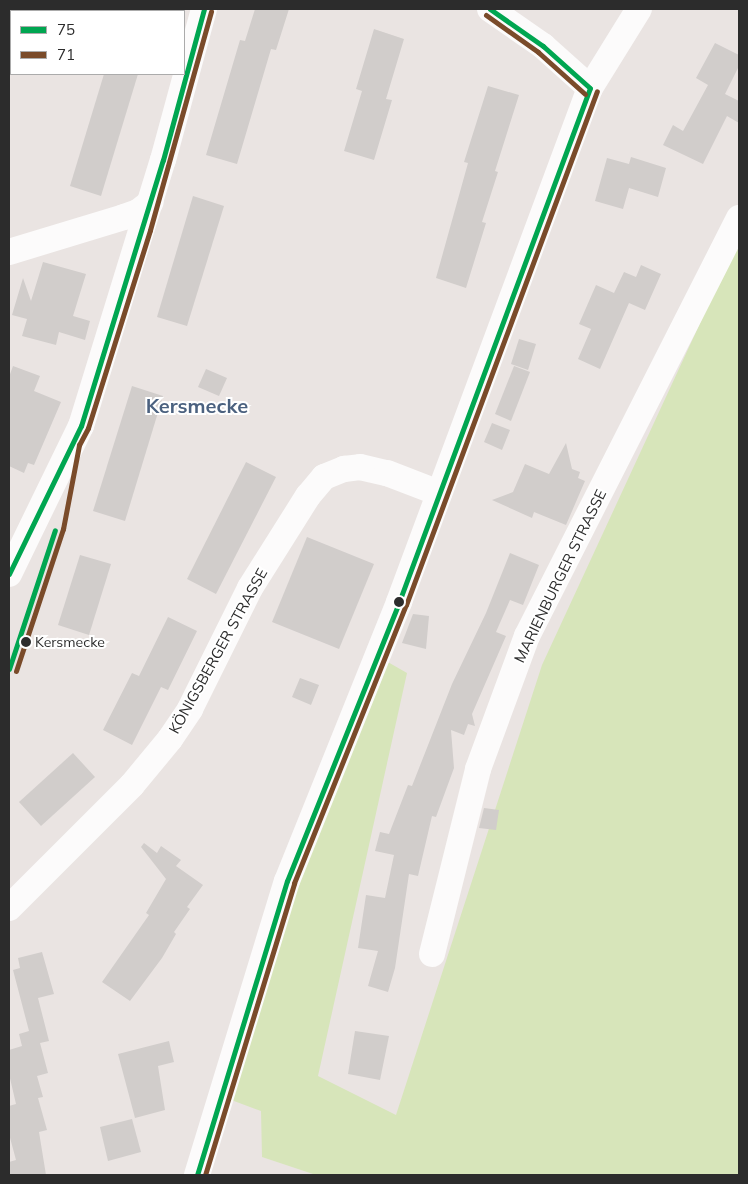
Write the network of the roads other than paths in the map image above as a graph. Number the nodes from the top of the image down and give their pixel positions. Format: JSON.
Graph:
{"nodes":[{"id":1,"x":204,"y":9,"type":"edge"},
{"id":2,"x":490,"y":9,"type":"edge"},
{"id":3,"x":639,"y":9,"type":"edge"},
{"id":4,"x":590,"y":88,"type":"junction"},
{"id":5,"x":151,"y":202,"type":"junction"},
{"id":6,"x":739,"y":218,"type":"edge"},
{"id":7,"x":9,"y":252,"type":"edge"},
{"id":8,"x":439,"y":493,"type":"junction"},
{"id":9,"x":9,"y":574,"type":"edge"},
{"id":10,"x":10,"y":903,"type":"edge"},
{"id":11,"x":432,"y":954,"type":"dead end"},
{"id":12,"x":197,"y":1175,"type":"edge"}],
"edges":[{"from":1,"to":5,"type":"street"},
{"from":2,"to":4,"type":"street"},
{"from":3,"to":4,"type":"street"},
{"from":4,"to":8,"type":"street"},
{"from":5,"to":7,"type":"street"},
{"from":5,"to":9,"type":"street"},
{"from":6,"to":11,"type":"street","name":"MARIENBURGER STRASSE"},
{"from":8,"to":10,"type":"street","name":"KÖNIGSBERGER STRASSE"},
{"from":8,"to":12,"type":"street"}]}
